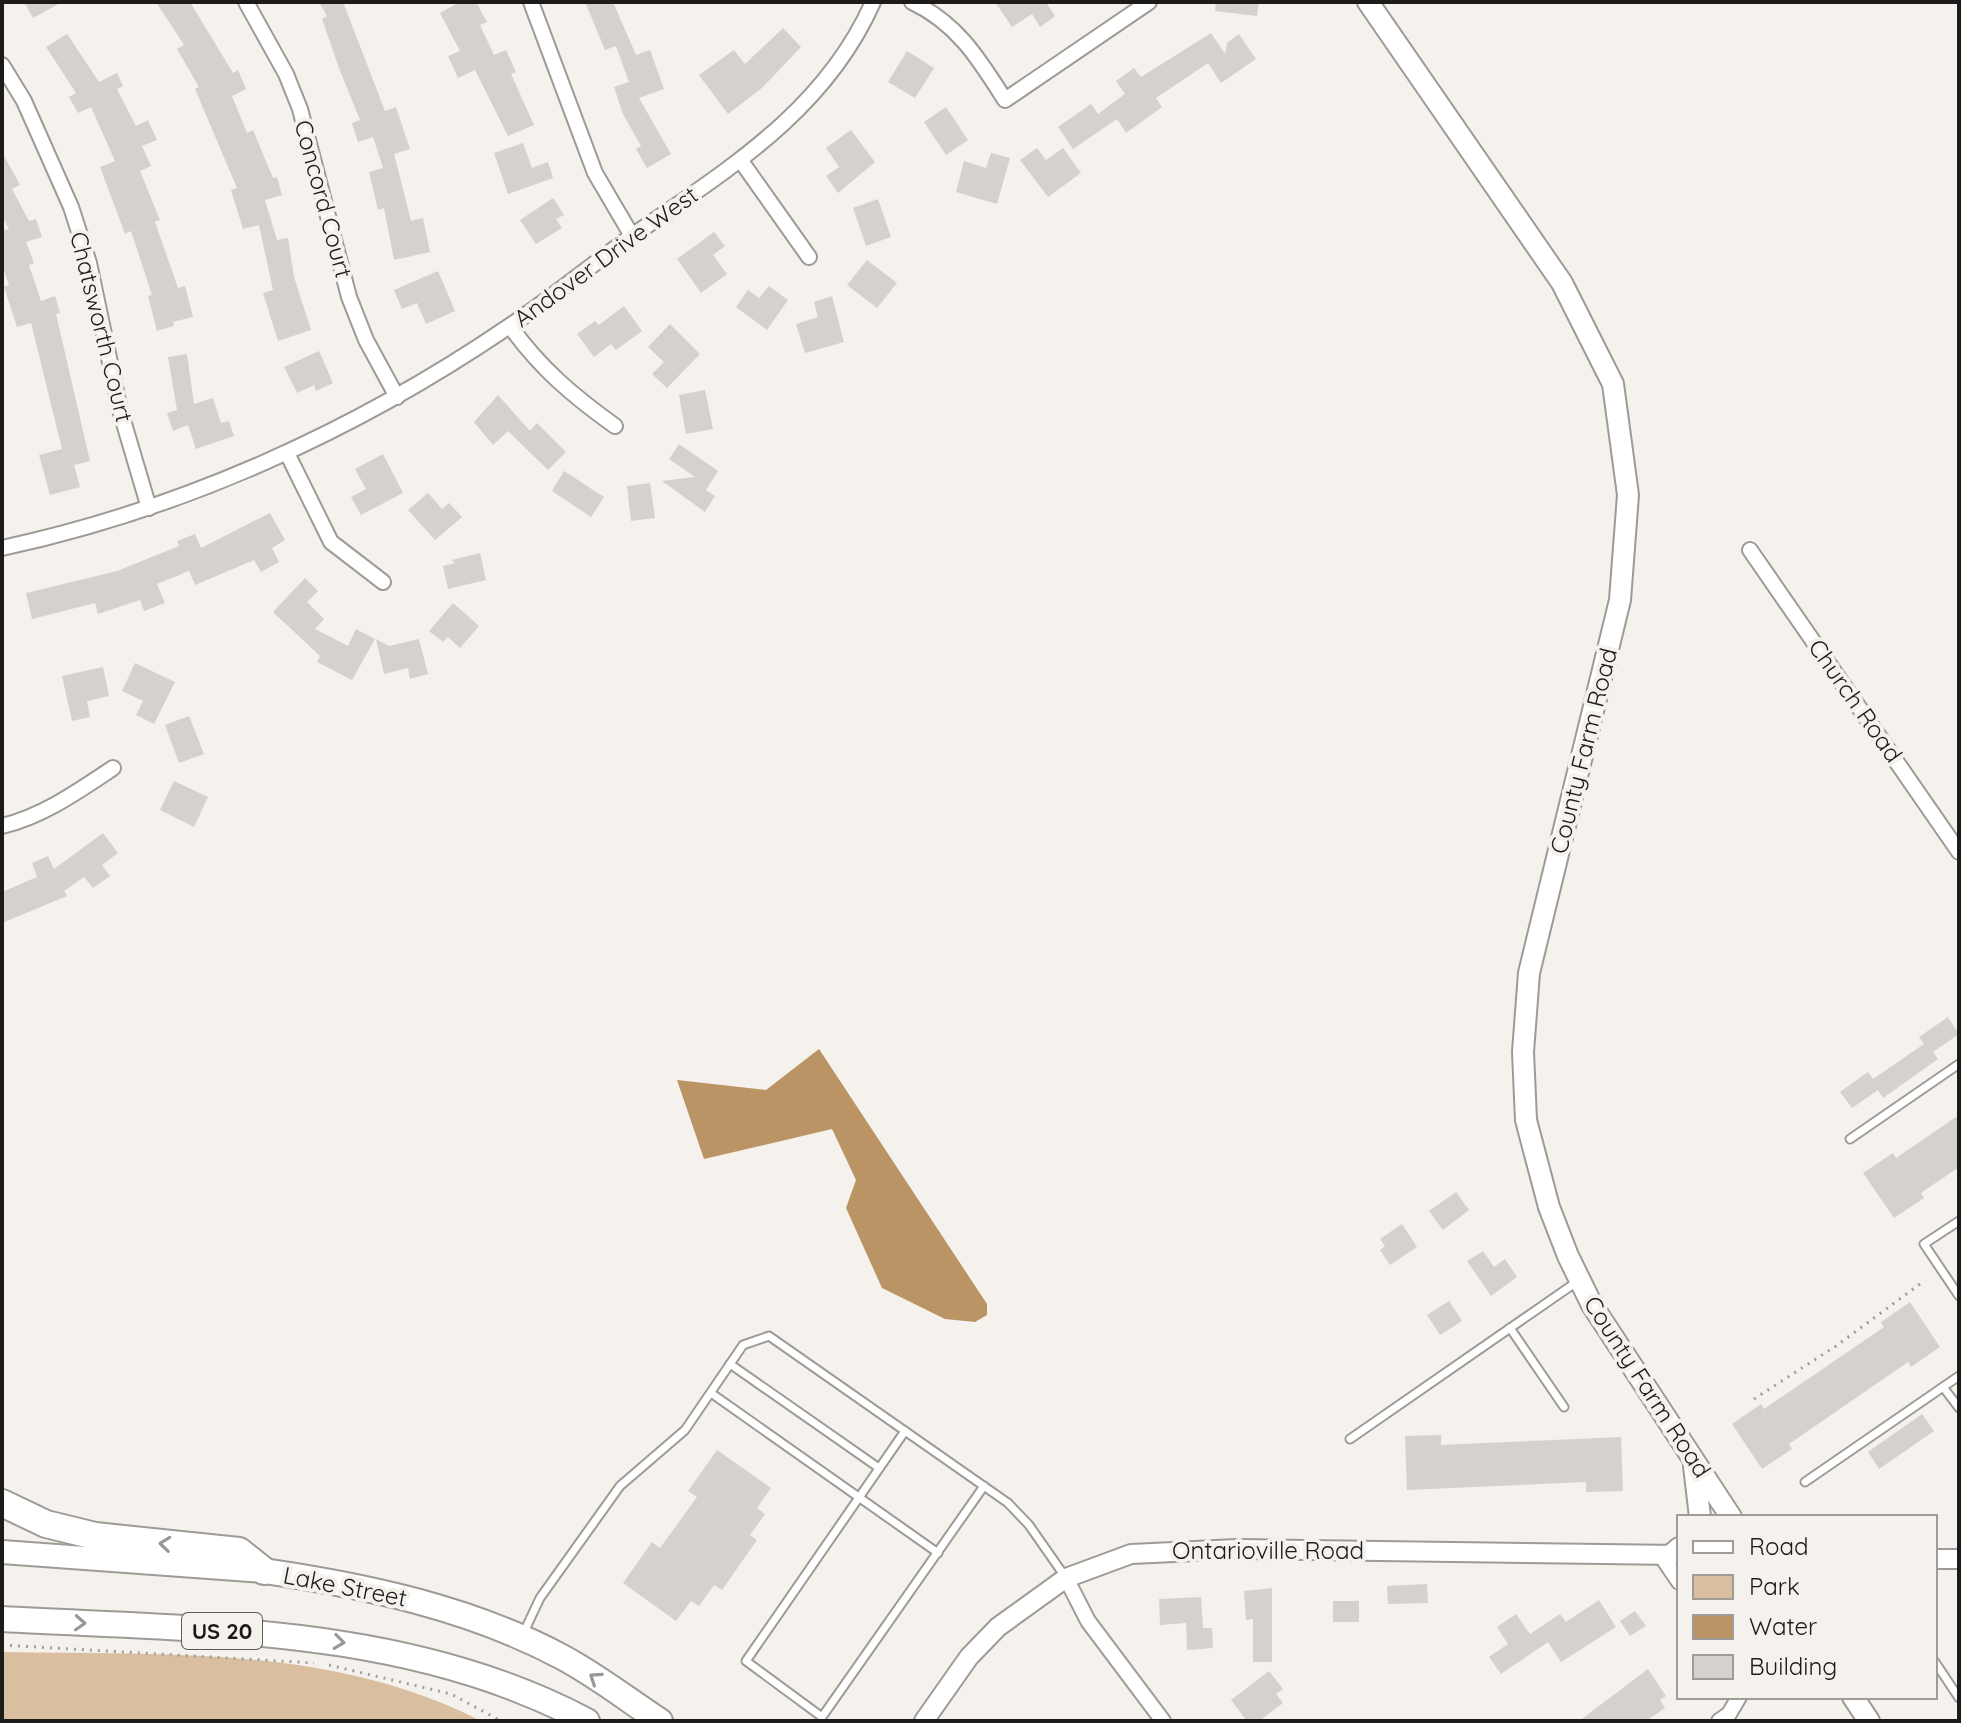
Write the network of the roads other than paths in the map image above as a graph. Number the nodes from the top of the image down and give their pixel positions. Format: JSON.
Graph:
{"nodes":[{"id":1,"x":246,"y":2,"type":"edge"},
{"id":2,"x":531,"y":2,"type":"edge"},
{"id":3,"x":873,"y":2,"type":"edge"},
{"id":4,"x":912,"y":2,"type":"edge"},
{"id":5,"x":1149,"y":2,"type":"edge"},
{"id":6,"x":1368,"y":2,"type":"edge"},
{"id":7,"x":2,"y":65,"type":"edge"},
{"id":8,"x":741,"y":161,"type":"junction"},
{"id":9,"x":632,"y":236,"type":"junction"},
{"id":10,"x":809,"y":257,"type":"dead end"},
{"id":11,"x":510,"y":326,"type":"junction"},
{"id":12,"x":397,"y":397,"type":"junction"},
{"id":13,"x":615,"y":426,"type":"dead end"},
{"id":14,"x":287,"y":453,"type":"junction"},
{"id":15,"x":149,"y":508,"type":"junction"},
{"id":16,"x":2,"y":548,"type":"edge"},
{"id":17,"x":1750,"y":550,"type":"dead end"},
{"id":18,"x":383,"y":582,"type":"dead end"},
{"id":19,"x":113,"y":768,"type":"dead end"},
{"id":20,"x":2,"y":826,"type":"edge"},
{"id":21,"x":1959,"y":852,"type":"edge"},
{"id":22,"x":1959,"y":1064,"type":"edge"},
{"id":23,"x":1850,"y":1139,"type":"dead end"},
{"id":24,"x":1959,"y":1221,"type":"edge"},
{"id":25,"x":1580,"y":1279,"type":"junction"},
{"id":26,"x":1959,"y":1296,"type":"edge"},
{"id":27,"x":1510,"y":1328,"type":"junction"},
{"id":28,"x":730,"y":1364,"type":"junction"},
{"id":29,"x":1959,"y":1376,"type":"edge"},
{"id":30,"x":1943,"y":1387,"type":"junction"},
{"id":31,"x":711,"y":1393,"type":"junction"},
{"id":32,"x":1564,"y":1407,"type":"dead end"},
{"id":33,"x":1959,"y":1408,"type":"edge"},
{"id":34,"x":905,"y":1431,"type":"junction"},
{"id":35,"x":1350,"y":1439,"type":"dead end"},
{"id":36,"x":1693,"y":1458,"type":"junction"},
{"id":37,"x":879,"y":1468,"type":"junction"},
{"id":38,"x":1805,"y":1482,"type":"dead end"},
{"id":39,"x":984,"y":1486,"type":"junction"},
{"id":40,"x":859,"y":1498,"type":"junction"},
{"id":41,"x":2,"y":1503,"type":"edge"},
{"id":42,"x":1700,"y":1515,"type":"edge"},
{"id":43,"x":1730,"y":1515,"type":"edge"},
{"id":44,"x":2,"y":1552,"type":"edge"},
{"id":45,"x":938,"y":1553,"type":"junction"},
{"id":46,"x":1673,"y":1553,"type":"edge"},
{"id":47,"x":1937,"y":1559,"type":"edge"},
{"id":48,"x":1959,"y":1559,"type":"edge"},
{"id":49,"x":264,"y":1571,"type":"junction"},
{"id":50,"x":1066,"y":1578,"type":"junction"},
{"id":51,"x":2,"y":1619,"type":"edge"},
{"id":52,"x":521,"y":1638,"type":"junction"},
{"id":53,"x":1937,"y":1664,"type":"edge"},
{"id":54,"x":1956,"y":1685,"type":"edge"},
{"id":55,"x":1959,"y":1698,"type":"edge"},
{"id":56,"x":1738,"y":1699,"type":"edge"},
{"id":57,"x":1854,"y":1699,"type":"edge"},
{"id":58,"x":587,"y":1721,"type":"edge"},
{"id":59,"x":660,"y":1721,"type":"edge"},
{"id":60,"x":924,"y":1721,"type":"edge"},
{"id":61,"x":1163,"y":1721,"type":"edge"},
{"id":62,"x":1719,"y":1721,"type":"edge"},
{"id":63,"x":1869,"y":1721,"type":"edge"}],
"edges":[{"from":1,"to":12,"type":"street","name":"Concord Court"},
{"from":2,"to":9,"type":"street"},
{"from":3,"to":8,"type":"street","name":"Andover Drive West"},
{"from":4,"to":5,"type":"street"},
{"from":6,"to":25,"type":"main road","name":"County Farm Road"},
{"from":7,"to":15,"type":"street","name":"Chatsworth Court"},
{"from":8,"to":9,"type":"street","name":"Andover Drive West"},
{"from":8,"to":10,"type":"street"},
{"from":9,"to":11,"type":"street","name":"Andover Drive West"},
{"from":11,"to":12,"type":"street","name":"Andover Drive West"},
{"from":11,"to":13,"type":"street"},
{"from":12,"to":14,"type":"street","name":"Andover Drive West"},
{"from":14,"to":15,"type":"street","name":"Andover Drive West"},
{"from":14,"to":18,"type":"street"},
{"from":15,"to":16,"type":"street","name":"Andover Drive West"},
{"from":17,"to":21,"type":"street","name":"Church Road"},
{"from":19,"to":20,"type":"street"},
{"from":22,"to":23,"type":"lane"},
{"from":24,"to":26,"type":"lane"},
{"from":25,"to":27,"type":"lane"},
{"from":25,"to":36,"type":"main road","name":"County Farm Road"},
{"from":27,"to":32,"type":"lane"},
{"from":27,"to":35,"type":"lane"},
{"from":28,"to":31,"type":"lane"},
{"from":28,"to":34,"type":"lane"},
{"from":28,"to":37,"type":"lane"},
{"from":29,"to":30,"type":"lane"},
{"from":30,"to":33,"type":"lane"},
{"from":30,"to":38,"type":"lane"},
{"from":31,"to":40,"type":"lane"},
{"from":31,"to":52,"type":"lane"},
{"from":34,"to":37,"type":"lane"},
{"from":34,"to":39,"type":"lane"},
{"from":36,"to":42,"type":"main road"},
{"from":36,"to":43,"type":"main road","name":"County Farm Road"},
{"from":37,"to":40,"type":"lane"},
{"from":39,"to":45,"type":"lane"},
{"from":39,"to":50,"type":"lane"},
{"from":40,"to":45,"type":"lane"},
{"from":40,"to":45,"type":"lane"},
{"from":49,"to":41,"type":"highway","one_way":true},
{"from":44,"to":49,"type":"main road","name":"Lake Street"},
{"from":46,"to":50,"type":"street","name":"Ontarioville Road"},
{"from":47,"to":48,"type":"street"},
{"from":49,"to":52,"type":"highway","name":"Lake Street"},
{"from":50,"to":60,"type":"street","name":"Ontarioville Road"},
{"from":50,"to":61,"type":"street"},
{"from":51,"to":58,"type":"highway","number":"US 20","one_way":true},
{"from":59,"to":52,"type":"highway","name":"Lake Street","one_way":true},
{"from":53,"to":54,"type":"lane"},
{"from":54,"to":55,"type":"lane"},
{"from":56,"to":62,"type":"street"},
{"from":57,"to":63,"type":"main road"}]}
